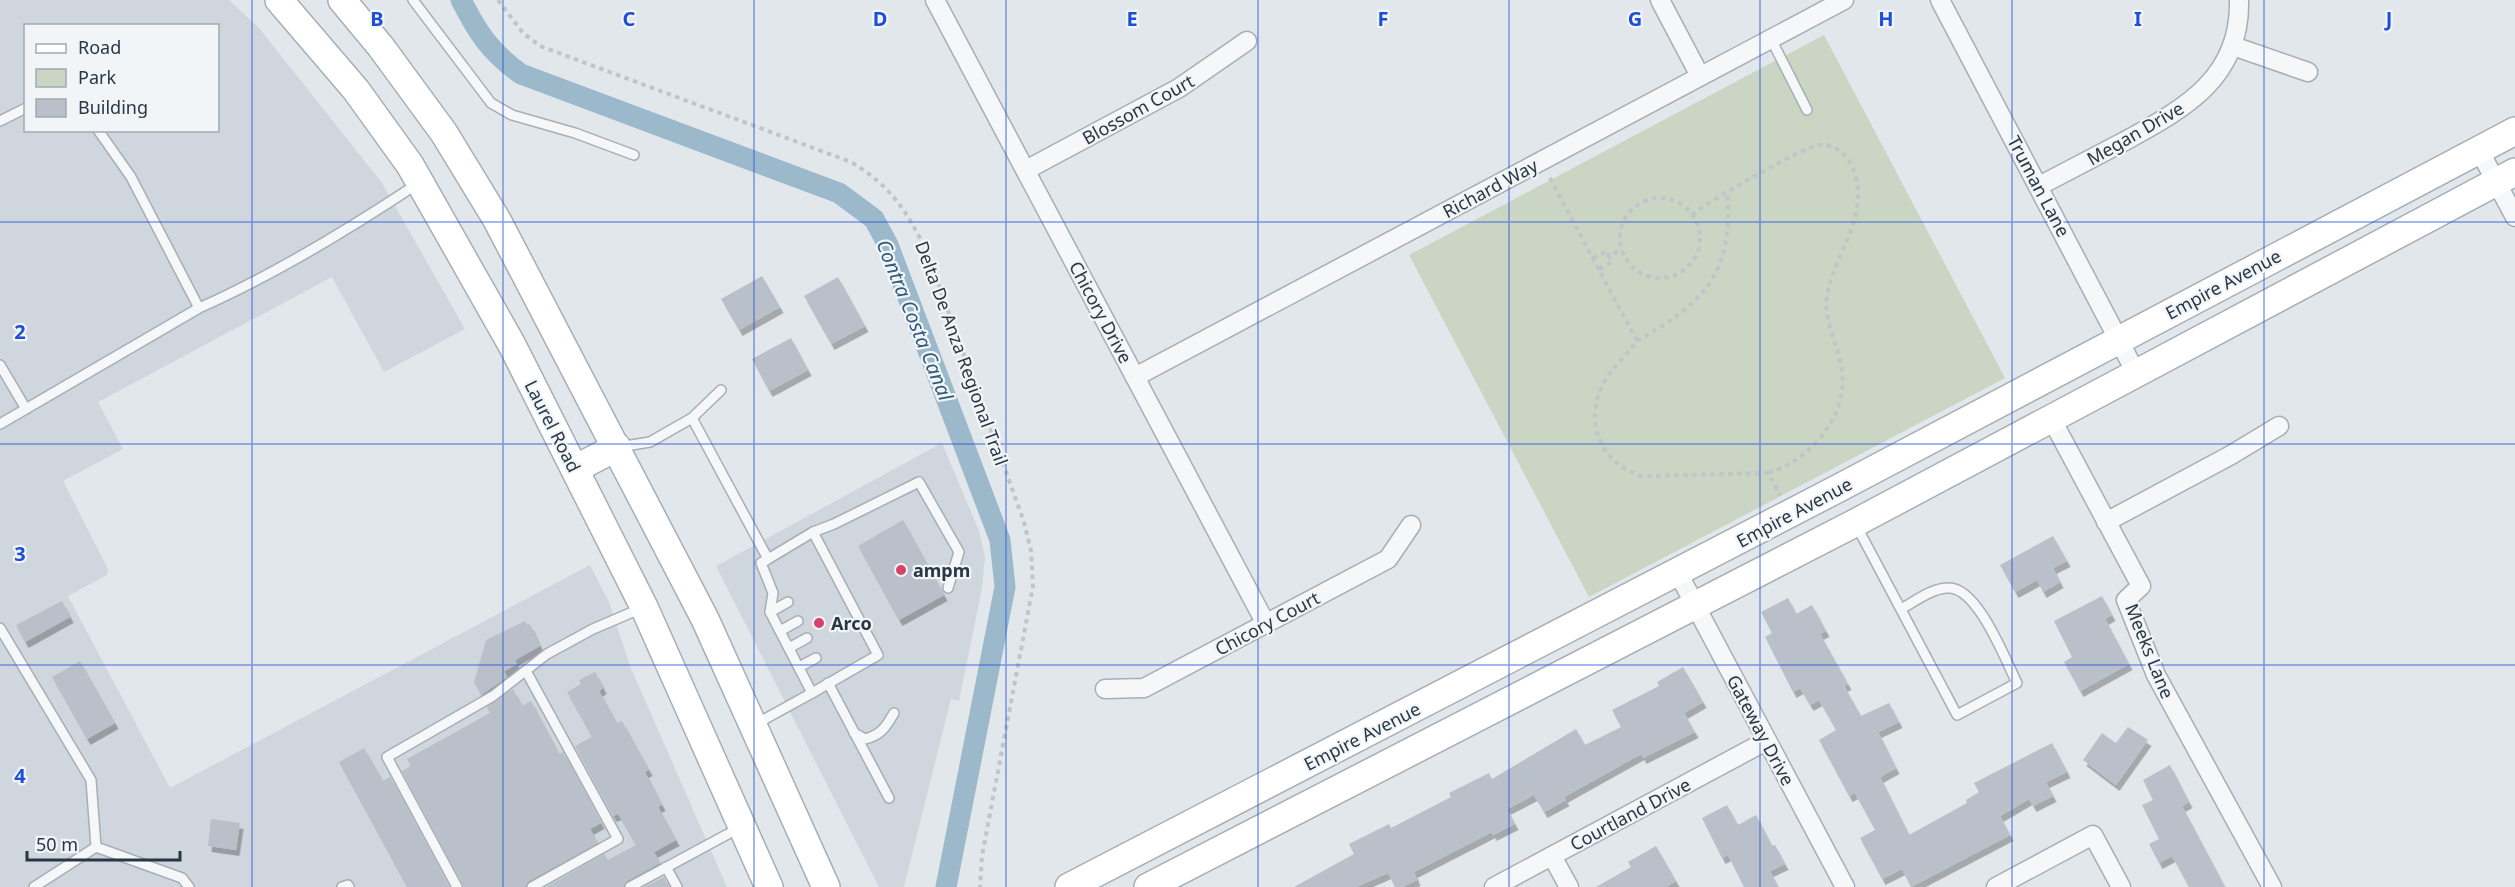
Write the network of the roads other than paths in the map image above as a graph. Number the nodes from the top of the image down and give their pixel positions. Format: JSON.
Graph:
{"nodes":[{"id":1,"x":279,"y":0,"type":"edge"},
{"id":2,"x":342,"y":0,"type":"edge"},
{"id":3,"x":413,"y":0,"type":"edge"},
{"id":4,"x":935,"y":0,"type":"edge"},
{"id":5,"x":1660,"y":0,"type":"edge"},
{"id":6,"x":1844,"y":0,"type":"edge"},
{"id":7,"x":1940,"y":0,"type":"edge"},
{"id":8,"x":2239,"y":0,"type":"edge"},
{"id":9,"x":1770,"y":39,"type":"junction"},
{"id":10,"x":1247,"y":40,"type":"dead end"},
{"id":11,"x":2233,"y":46,"type":"junction"},
{"id":12,"x":2308,"y":72,"type":"dead end"},
{"id":13,"x":1700,"y":76,"type":"junction"},
{"id":14,"x":24,"y":109,"type":"edge"},
{"id":15,"x":1807,"y":110,"type":"dead end"},
{"id":16,"x":0,"y":121,"type":"edge"},
{"id":17,"x":2515,"y":131,"type":"edge"},
{"id":18,"x":99,"y":132,"type":"edge"},
{"id":19,"x":2479,"y":150,"type":"junction"},
{"id":20,"x":634,"y":155,"type":"dead end"},
{"id":21,"x":1026,"y":170,"type":"junction"},
{"id":22,"x":2505,"y":177,"type":"edge"},
{"id":23,"x":420,"y":182,"type":"junction"},
{"id":24,"x":2039,"y":186,"type":"junction"},
{"id":25,"x":2515,"y":217,"type":"edge"},
{"id":26,"x":199,"y":308,"type":"junction"},
{"id":27,"x":2119,"y":339,"type":"junction"},
{"id":28,"x":0,"y":365,"type":"edge"},
{"id":29,"x":2136,"y":372,"type":"junction"},
{"id":30,"x":1135,"y":377,"type":"junction"},
{"id":31,"x":721,"y":390,"type":"dead end"},
{"id":32,"x":26,"y":409,"type":"junction"},
{"id":33,"x":692,"y":418,"type":"junction"},
{"id":34,"x":2050,"y":418,"type":"junction"},
{"id":35,"x":0,"y":424,"type":"edge"},
{"id":36,"x":2279,"y":426,"type":"dead end"},
{"id":37,"x":617,"y":447,"type":"junction"},
{"id":38,"x":574,"y":469,"type":"junction"},
{"id":39,"x":2106,"y":522,"type":"junction"},
{"id":40,"x":1855,"y":523,"type":"junction"},
{"id":41,"x":1411,"y":525,"type":"dead end"},
{"id":42,"x":813,"y":532,"type":"junction"},
{"id":43,"x":768,"y":559,"type":"junction"},
{"id":44,"x":1678,"y":573,"type":"junction"},
{"id":45,"x":948,"y":588,"type":"dead end"},
{"id":46,"x":788,"y":602,"type":"dead end"},
{"id":47,"x":1695,"y":606,"type":"junction"},
{"id":48,"x":644,"y":607,"type":"junction"},
{"id":49,"x":1901,"y":609,"type":"junction"},
{"id":50,"x":770,"y":612,"type":"junction"},
{"id":51,"x":798,"y":621,"type":"dead end"},
{"id":52,"x":1266,"y":624,"type":"junction"},
{"id":53,"x":0,"y":628,"type":"edge"},
{"id":54,"x":780,"y":631,"type":"junction"},
{"id":55,"x":807,"y":638,"type":"dead end"},
{"id":56,"x":789,"y":648,"type":"junction"},
{"id":57,"x":816,"y":658,"type":"dead end"},
{"id":58,"x":799,"y":667,"type":"junction"},
{"id":59,"x":526,"y":670,"type":"junction"},
{"id":60,"x":828,"y":683,"type":"junction"},
{"id":61,"x":1105,"y":689,"type":"dead end"},
{"id":62,"x":812,"y":693,"type":"junction"},
{"id":63,"x":894,"y":713,"type":"dead end"},
{"id":64,"x":753,"y":725,"type":"junction"},
{"id":65,"x":854,"y":733,"type":"junction"},
{"id":66,"x":1766,"y":741,"type":"junction"},
{"id":67,"x":889,"y":798,"type":"dead end"},
{"id":68,"x":741,"y":827,"type":"junction"},
{"id":69,"x":96,"y":847,"type":"junction"},
{"id":70,"x":1552,"y":856,"type":"junction"},
{"id":71,"x":666,"y":867,"type":"junction"},
{"id":72,"x":644,"y":884,"type":"edge"},
{"id":73,"x":34,"y":887,"type":"edge"},
{"id":74,"x":189,"y":887,"type":"edge"},
{"id":75,"x":342,"y":887,"type":"edge"},
{"id":76,"x":349,"y":887,"type":"edge"},
{"id":77,"x":457,"y":887,"type":"edge"},
{"id":78,"x":532,"y":887,"type":"edge"},
{"id":79,"x":630,"y":887,"type":"edge"},
{"id":80,"x":677,"y":887,"type":"edge"},
{"id":81,"x":769,"y":887,"type":"edge"},
{"id":82,"x":826,"y":887,"type":"edge"},
{"id":83,"x":1069,"y":887,"type":"edge"},
{"id":84,"x":1148,"y":887,"type":"edge"},
{"id":85,"x":1494,"y":887,"type":"edge"},
{"id":86,"x":1569,"y":887,"type":"edge"},
{"id":87,"x":1845,"y":887,"type":"edge"},
{"id":88,"x":1996,"y":887,"type":"edge"},
{"id":89,"x":2121,"y":887,"type":"edge"},
{"id":90,"x":2272,"y":887,"type":"edge"}],
"edges":[{"from":1,"to":23,"type":"main road","name":"Laurel Road"},
{"from":2,"to":37,"type":"main road"},
{"from":3,"to":20,"type":"lane"},
{"from":4,"to":21,"type":"street","name":"Chicory Drive"},
{"from":5,"to":13,"type":"street"},
{"from":6,"to":9,"type":"street","name":"Richard Way"},
{"from":7,"to":24,"type":"street","name":"Truman Lane"},
{"from":8,"to":11,"type":"street","name":"Megan Drive"},
{"from":9,"to":13,"type":"street","name":"Richard Way"},
{"from":9,"to":15,"type":"lane"},
{"from":10,"to":21,"type":"street","name":"Blossom Court"},
{"from":11,"to":12,"type":"street"},
{"from":11,"to":24,"type":"street","name":"Megan Drive"},
{"from":13,"to":30,"type":"street","name":"Richard Way"},
{"from":14,"to":16,"type":"lane"},
{"from":17,"to":19,"type":"main road","name":"Empire Avenue"},
{"from":18,"to":26,"type":"lane"},
{"from":19,"to":22,"type":"street"},
{"from":19,"to":27,"type":"main road","name":"Empire Avenue"},
{"from":21,"to":30,"type":"street","name":"Chicory Drive"},
{"from":22,"to":25,"type":"street"},
{"from":22,"to":29,"type":"main road","name":"Empire Avenue"},
{"from":23,"to":26,"type":"lane"},
{"from":23,"to":38,"type":"main road","name":"Laurel Road"},
{"from":24,"to":27,"type":"street","name":"Truman Lane"},
{"from":26,"to":32,"type":"lane"},
{"from":27,"to":29,"type":"street","name":"Truman Lane"},
{"from":27,"to":44,"type":"main road","name":"Empire Avenue"},
{"from":28,"to":32,"type":"lane"},
{"from":29,"to":34,"type":"main road","name":"Empire Avenue"},
{"from":30,"to":52,"type":"street","name":"Chicory Drive"},
{"from":31,"to":33,"type":"lane"},
{"from":32,"to":35,"type":"lane"},
{"from":33,"to":37,"type":"lane"},
{"from":33,"to":43,"type":"lane"},
{"from":34,"to":39,"type":"street","name":"Meeks Lane"},
{"from":34,"to":40,"type":"main road","name":"Empire Avenue"},
{"from":36,"to":39,"type":"street"},
{"from":37,"to":38,"type":"main road"},
{"from":37,"to":64,"type":"main road"},
{"from":38,"to":48,"type":"main road","name":"Laurel Road"},
{"from":39,"to":90,"type":"street","name":"Meeks Lane"},
{"from":40,"to":47,"type":"main road","name":"Empire Avenue"},
{"from":40,"to":49,"type":"lane"},
{"from":41,"to":52,"type":"street","name":"Chicory Court"},
{"from":42,"to":43,"type":"lane"},
{"from":42,"to":45,"type":"lane"},
{"from":42,"to":60,"type":"lane"},
{"from":43,"to":50,"type":"lane"},
{"from":44,"to":47,"type":"street","name":"Gateway Drive"},
{"from":44,"to":83,"type":"main road","name":"Empire Avenue"},
{"from":46,"to":50,"type":"lane"},
{"from":47,"to":66,"type":"street","name":"Gateway Drive"},
{"from":47,"to":84,"type":"main road","name":"Empire Avenue"},
{"from":48,"to":59,"type":"lane"},
{"from":48,"to":68,"type":"main road","name":"Laurel Road"},
{"from":49,"to":49,"type":"lane"},
{"from":50,"to":54,"type":"lane"},
{"from":51,"to":54,"type":"lane"},
{"from":52,"to":61,"type":"street","name":"Chicory Court"},
{"from":53,"to":69,"type":"lane"},
{"from":54,"to":56,"type":"lane"},
{"from":55,"to":56,"type":"lane"},
{"from":56,"to":58,"type":"lane"},
{"from":57,"to":58,"type":"lane"},
{"from":58,"to":62,"type":"lane"},
{"from":59,"to":77,"type":"lane"},
{"from":59,"to":78,"type":"lane"},
{"from":60,"to":62,"type":"lane"},
{"from":60,"to":65,"type":"lane"},
{"from":62,"to":64,"type":"lane"},
{"from":63,"to":65,"type":"lane"},
{"from":64,"to":82,"type":"main road"},
{"from":65,"to":67,"type":"lane"},
{"from":66,"to":70,"type":"street","name":"Courtland Drive"},
{"from":66,"to":87,"type":"street","name":"Gateway Drive"},
{"from":68,"to":71,"type":"lane"},
{"from":68,"to":81,"type":"main road","name":"Laurel Road"},
{"from":69,"to":73,"type":"lane"},
{"from":69,"to":74,"type":"lane"},
{"from":70,"to":85,"type":"street","name":"Courtland Drive"},
{"from":70,"to":86,"type":"street"},
{"from":71,"to":72,"type":"lane"},
{"from":71,"to":80,"type":"lane"},
{"from":72,"to":79,"type":"lane"},
{"from":75,"to":76,"type":"lane"},
{"from":88,"to":89,"type":"street"}]}
